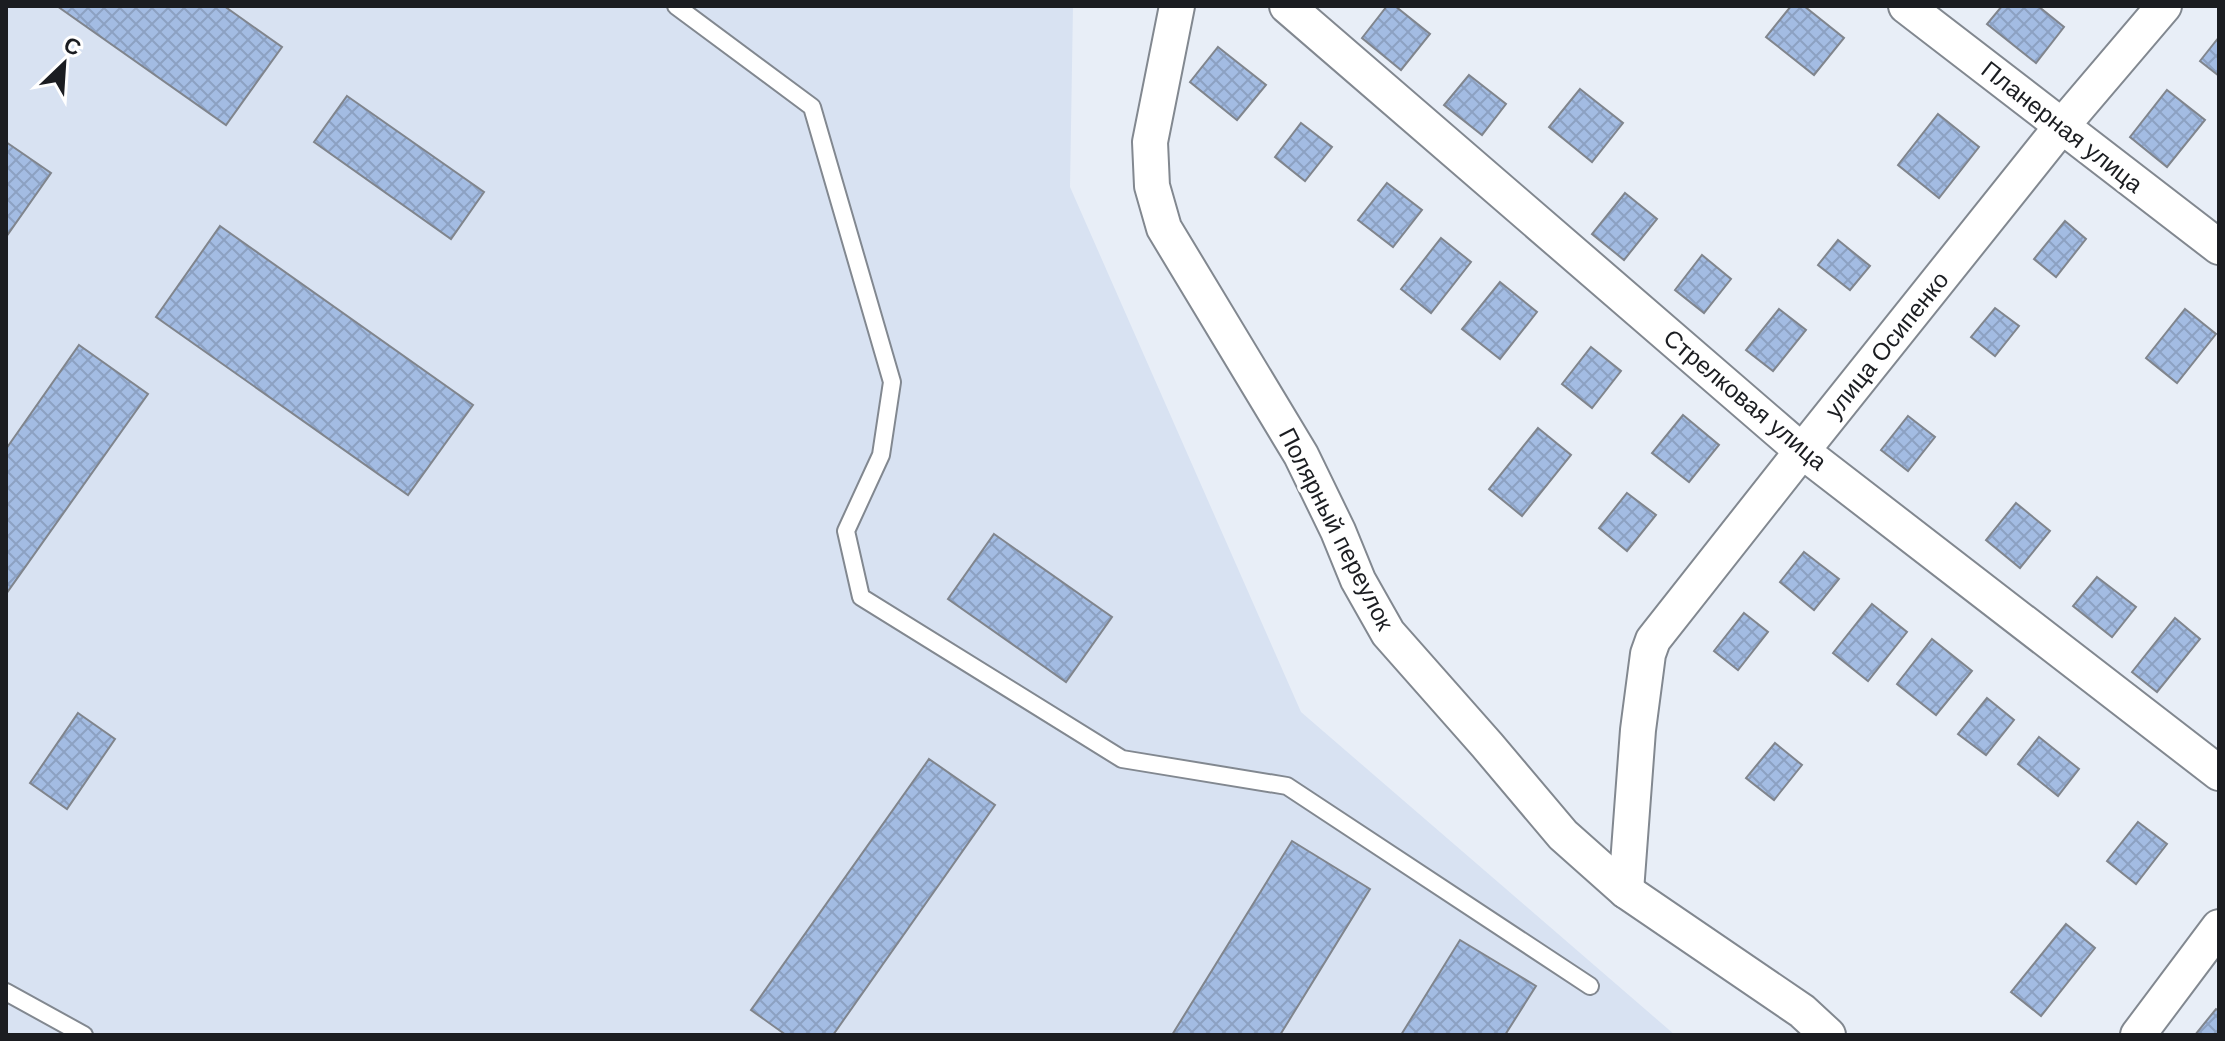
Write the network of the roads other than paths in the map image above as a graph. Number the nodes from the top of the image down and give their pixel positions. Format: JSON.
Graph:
{"nodes":[{"id":1,"x":676,"y":6,"type":"edge"},
{"id":2,"x":1177,"y":6,"type":"edge"},
{"id":3,"x":1287,"y":6,"type":"edge"},
{"id":4,"x":1906,"y":6,"type":"edge"},
{"id":5,"x":2164,"y":6,"type":"edge"},
{"id":6,"x":2061,"y":127,"type":"junction"},
{"id":7,"x":2219,"y":247,"type":"edge"},
{"id":8,"x":1802,"y":451,"type":"junction"},
{"id":9,"x":2219,"y":773,"type":"edge"},
{"id":10,"x":1626,"y":891,"type":"junction"},
{"id":11,"x":2219,"y":927,"type":"edge"},
{"id":12,"x":1590,"y":986,"type":"dead end"},
{"id":13,"x":6,"y":992,"type":"edge"},
{"id":14,"x":84,"y":1035,"type":"edge"},
{"id":15,"x":1828,"y":1035,"type":"edge"},
{"id":16,"x":2138,"y":1035,"type":"edge"}],
"edges":[{"from":1,"to":12,"type":"lane"},
{"from":2,"to":10,"type":"street","name":"Полярный переулок"},
{"from":3,"to":8,"type":"street","name":"Стрелковая улица"},
{"from":4,"to":6,"type":"street","name":"Планерная улица"},
{"from":5,"to":6,"type":"street","name":"улица Осипенко"},
{"from":6,"to":7,"type":"street","name":"Планерная улица"},
{"from":6,"to":8,"type":"street","name":"улица Осипенко"},
{"from":8,"to":9,"type":"street","name":"Стрелковая улица"},
{"from":8,"to":10,"type":"street","name":"улица Осипенко"},
{"from":10,"to":15,"type":"street","name":"Полярный переулок"},
{"from":11,"to":16,"type":"street"},
{"from":13,"to":14,"type":"lane"}]}
